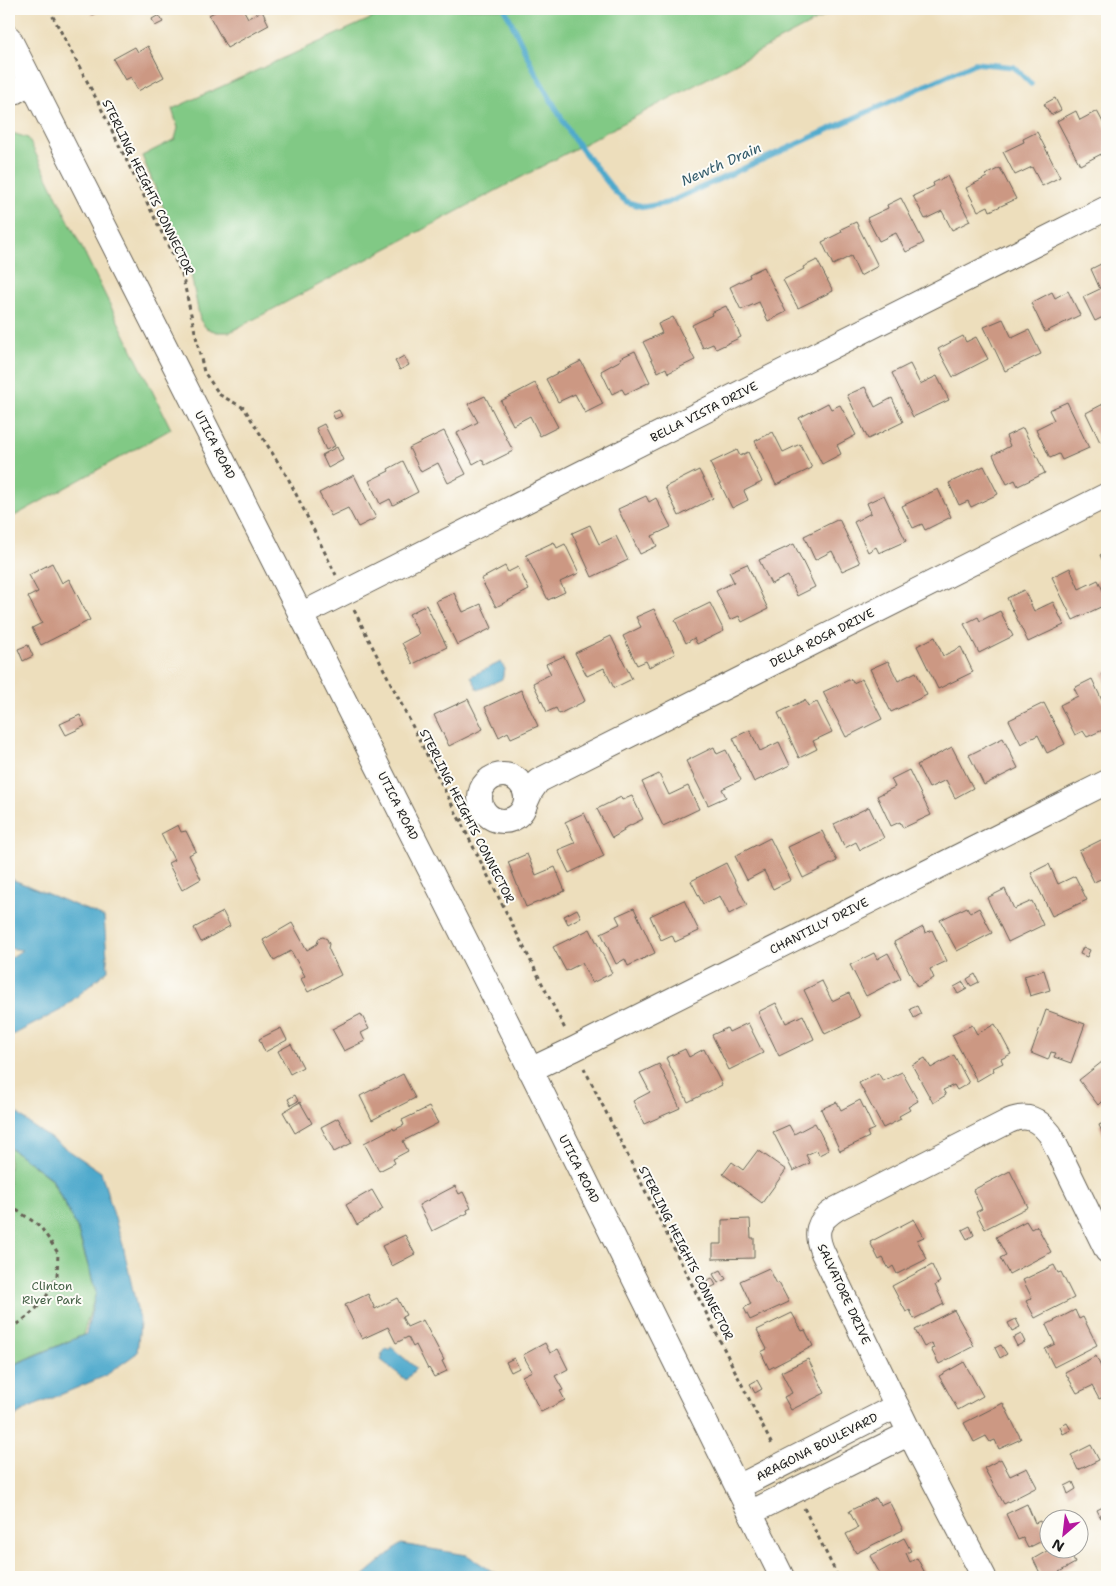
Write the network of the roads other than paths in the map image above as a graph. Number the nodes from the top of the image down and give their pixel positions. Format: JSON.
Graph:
{"nodes":[{"id":1,"x":9,"y":38,"type":"edge"},
{"id":2,"x":31,"y":82,"type":"junction"},
{"id":3,"x":9,"y":95,"type":"edge"},
{"id":4,"x":1107,"y":208,"type":"edge"},
{"id":5,"x":1107,"y":495,"type":"edge"},
{"id":6,"x":300,"y":614,"type":"junction"},
{"id":7,"x":512,"y":777,"type":"junction"},
{"id":8,"x":538,"y":781,"type":"junction"},
{"id":9,"x":1107,"y":782,"type":"edge"},
{"id":10,"x":526,"y":802,"type":"junction"},
{"id":11,"x":530,"y":1070,"type":"junction"},
{"id":12,"x":1107,"y":1251,"type":"edge"},
{"id":13,"x":897,"y":1406,"type":"junction"},
{"id":14,"x":910,"y":1432,"type":"junction"},
{"id":15,"x":738,"y":1487,"type":"junction"},
{"id":16,"x":750,"y":1513,"type":"junction"},
{"id":17,"x":782,"y":1577,"type":"edge"},
{"id":18,"x":984,"y":1577,"type":"edge"}],
"edges":[{"from":1,"to":2,"type":"street","name":"UTICA ROAD"},
{"from":2,"to":3,"type":"street"},
{"from":2,"to":6,"type":"street","name":"UTICA ROAD"},
{"from":4,"to":6,"type":"street","name":"BELLA VISTA DRIVE"},
{"from":5,"to":8,"type":"street","name":"DELLA ROSA DRIVE"},
{"from":6,"to":11,"type":"street","name":"UTICA ROAD"},
{"from":7,"to":8,"type":"street"},
{"from":7,"to":10,"type":"street"},
{"from":7,"to":10,"type":"street"},
{"from":8,"to":10,"type":"street"},
{"from":9,"to":11,"type":"street","name":"CHANTILLY DRIVE"},
{"from":11,"to":15,"type":"street","name":"UTICA ROAD"},
{"from":12,"to":13,"type":"street","name":"SALVATORE DRIVE"},
{"from":13,"to":14,"type":"street","name":"SALVATORE DRIVE"},
{"from":13,"to":15,"type":"street","name":"ARAGONA BOULEVARD"},
{"from":14,"to":16,"type":"street"},
{"from":14,"to":18,"type":"street","name":"SALVATORE DRIVE"},
{"from":15,"to":16,"type":"street","name":"UTICA ROAD"},
{"from":16,"to":17,"type":"street","name":"UTICA ROAD"}]}
